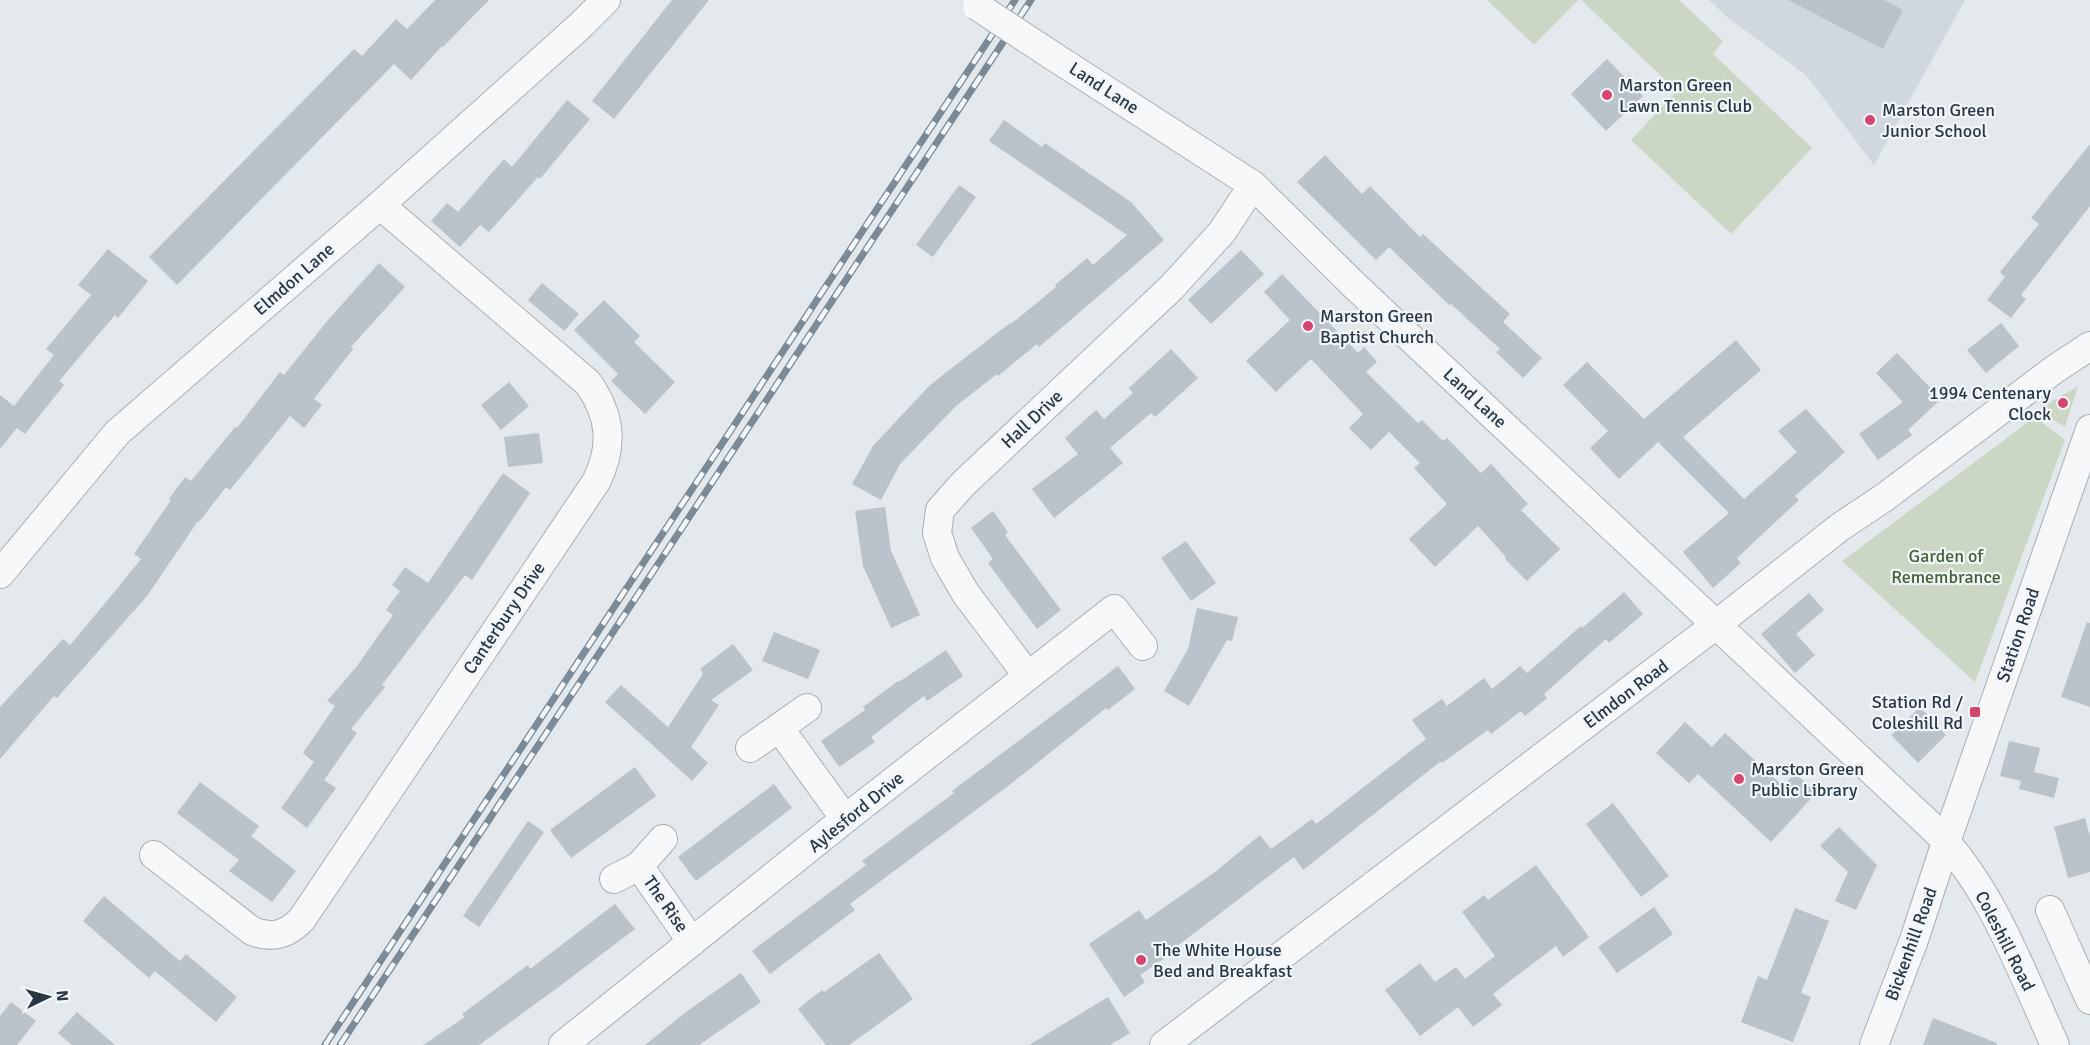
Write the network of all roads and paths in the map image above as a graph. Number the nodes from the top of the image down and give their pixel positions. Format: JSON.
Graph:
{"nodes":[{"id":1,"x":606,"y":0,"type":"edge"},
{"id":2,"x":973,"y":3,"type":"edge"},
{"id":3,"x":1253,"y":185,"type":"junction"},
{"id":4,"x":381,"y":205,"type":"junction"},
{"id":5,"x":2090,"y":346,"type":"edge"},
{"id":6,"x":2090,"y":429,"type":"edge"},
{"id":7,"x":0,"y":574,"type":"edge"},
{"id":8,"x":1717,"y":624,"type":"junction"},
{"id":9,"x":1143,"y":646,"type":"dead end"},
{"id":10,"x":1028,"y":676,"type":"junction"},
{"id":11,"x":807,"y":708,"type":"dead end"},
{"id":12,"x":780,"y":729,"type":"junction"},
{"id":13,"x":750,"y":748,"type":"dead end"},
{"id":14,"x":845,"y":819,"type":"junction"},
{"id":15,"x":663,"y":839,"type":"dead end"},
{"id":16,"x":1946,"y":842,"type":"junction"},
{"id":17,"x":154,"y":855,"type":"dead end"},
{"id":18,"x":639,"y":866,"type":"junction"},
{"id":19,"x":614,"y":879,"type":"dead end"},
{"id":20,"x":2050,"y":910,"type":"dead end"},
{"id":21,"x":692,"y":942,"type":"junction"},
{"id":22,"x":2090,"y":1000,"type":"edge"},
{"id":23,"x":563,"y":1045,"type":"edge"},
{"id":24,"x":1164,"y":1045,"type":"edge"},
{"id":25,"x":1874,"y":1045,"type":"edge"},
{"id":26,"x":2055,"y":1045,"type":"edge"}],
"edges":[{"from":1,"to":4,"type":"street","name":"Elmdon Lane"},
{"from":2,"to":3,"type":"street","name":"Land Lane","bridge":true},
{"from":3,"to":8,"type":"street","name":"Land Lane"},
{"from":3,"to":10,"type":"street","name":"Hall Drive"},
{"from":4,"to":7,"type":"street","name":"Elmdon Lane"},
{"from":4,"to":17,"type":"street","name":"Canterbury Drive"},
{"from":5,"to":8,"type":"street","name":"Elmdon Road"},
{"from":6,"to":16,"type":"street","name":"Station Road"},
{"from":8,"to":16,"type":"street","name":"Land Lane"},
{"from":8,"to":24,"type":"street","name":"Elmdon Road"},
{"from":9,"to":10,"type":"street","name":"Aylesford Drive"},
{"from":10,"to":14,"type":"street","name":"Aylesford Drive"},
{"from":11,"to":12,"type":"street"},
{"from":12,"to":13,"type":"street"},
{"from":12,"to":14,"type":"street"},
{"from":14,"to":21,"type":"street","name":"Aylesford Drive"},
{"from":15,"to":18,"type":"street","name":"The Rise"},
{"from":16,"to":25,"type":"street","name":"Bickenhill Road"},
{"from":16,"to":26,"type":"street","name":"Coleshill Road"},
{"from":18,"to":19,"type":"street","name":"The Rise"},
{"from":18,"to":21,"type":"street","name":"The Rise"},
{"from":20,"to":22,"type":"street"},
{"from":21,"to":23,"type":"street","name":"Aylesford Drive"}]}
